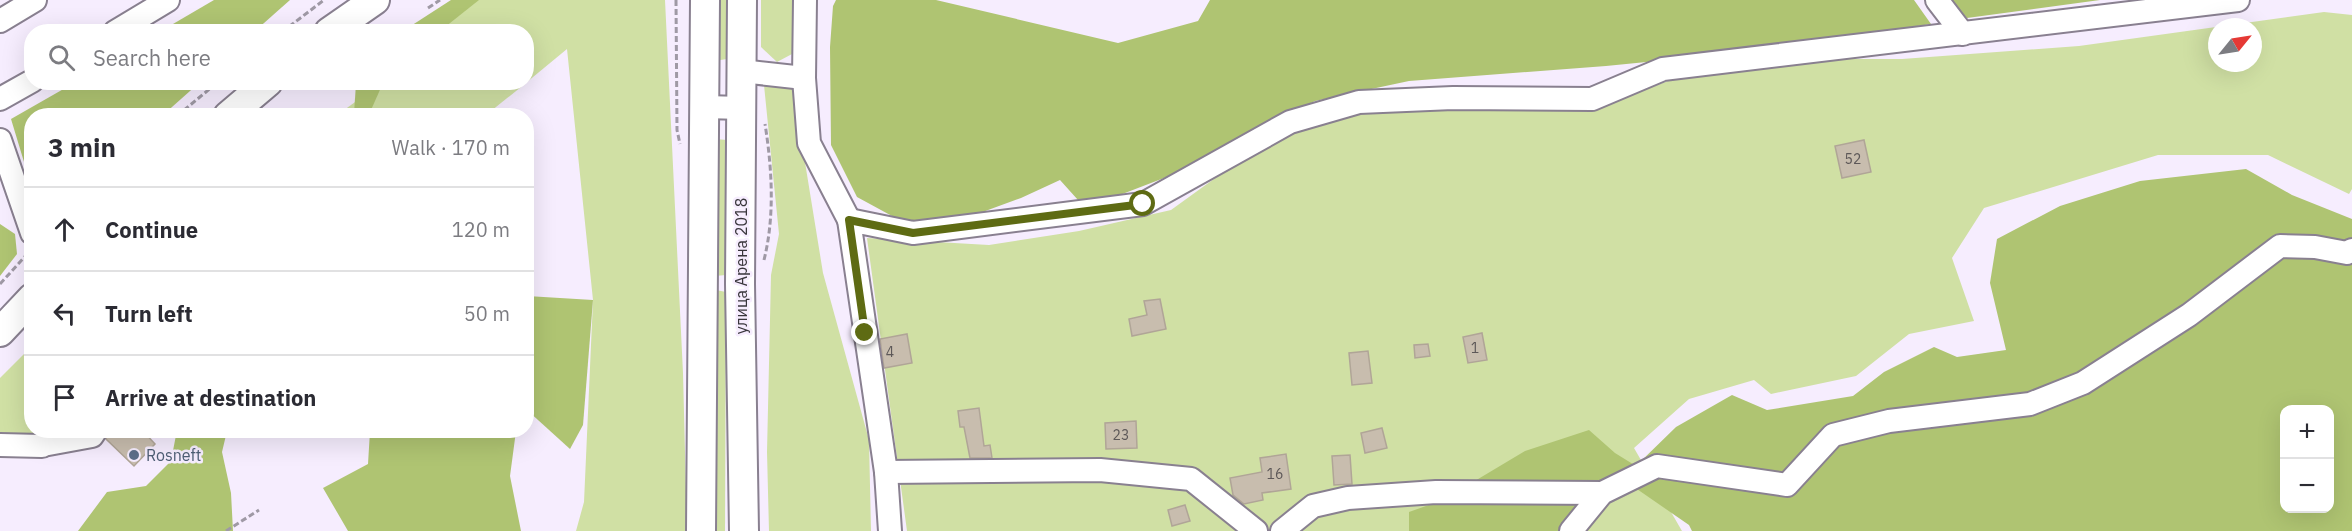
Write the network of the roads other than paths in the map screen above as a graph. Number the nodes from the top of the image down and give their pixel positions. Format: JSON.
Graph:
{"nodes":[{"id":1,"x":35,"y":0,"type":"edge"},
{"id":2,"x":168,"y":0,"type":"edge"},
{"id":3,"x":375,"y":0,"type":"edge"},
{"id":4,"x":705,"y":0,"type":"edge"},
{"id":5,"x":742,"y":0,"type":"edge"},
{"id":6,"x":805,"y":0,"type":"edge"},
{"id":7,"x":1937,"y":0,"type":"edge"},
{"id":8,"x":2238,"y":0,"type":"edge"},
{"id":9,"x":0,"y":21,"type":"edge"},
{"id":10,"x":128,"y":24,"type":"edge"},
{"id":11,"x":340,"y":24,"type":"edge"},
{"id":12,"x":1963,"y":34,"type":"junction"},
{"id":13,"x":741,"y":71,"type":"junction"},
{"id":14,"x":804,"y":78,"type":"junction"},
{"id":15,"x":24,"y":86,"type":"edge"},
{"id":16,"x":259,"y":90,"type":"edge"},
{"id":17,"x":0,"y":99,"type":"edge"},
{"id":18,"x":705,"y":107,"type":"junction"},
{"id":19,"x":237,"y":108,"type":"edge"},
{"id":20,"x":742,"y":108,"type":"junction"},
{"id":21,"x":0,"y":140,"type":"edge"},
{"id":22,"x":24,"y":210,"type":"edge"},
{"id":23,"x":849,"y":220,"type":"junction"},
{"id":24,"x":2352,"y":250,"type":"edge"},
{"id":25,"x":24,"y":306,"type":"edge"},
{"id":26,"x":0,"y":332,"type":"edge"},
{"id":27,"x":52,"y":438,"type":"edge"},
{"id":28,"x":82,"y":438,"type":"edge"},
{"id":29,"x":0,"y":445,"type":"edge"},
{"id":30,"x":42,"y":446,"type":"junction"},
{"id":31,"x":886,"y":472,"type":"junction"},
{"id":32,"x":1602,"y":493,"type":"junction"},
{"id":33,"x":701,"y":531,"type":"edge"},
{"id":34,"x":744,"y":531,"type":"edge"},
{"id":35,"x":891,"y":531,"type":"edge"},
{"id":36,"x":1256,"y":531,"type":"edge"},
{"id":37,"x":1282,"y":531,"type":"edge"},
{"id":38,"x":1571,"y":531,"type":"edge"}],
"edges":[{"from":1,"to":9,"type":"street"},
{"from":2,"to":10,"type":"street"},
{"from":3,"to":11,"type":"main road"},
{"from":4,"to":18,"type":"main road"},
{"from":5,"to":13,"type":"main road","name":"улица Арена 2018"},
{"from":6,"to":14,"type":"street"},
{"from":7,"to":12,"type":"street"},
{"from":8,"to":12,"type":"street"},
{"from":12,"to":23,"type":"street"},
{"from":13,"to":14,"type":"street"},
{"from":13,"to":20,"type":"main road","name":"улица Арена 2018"},
{"from":14,"to":23,"type":"street"},
{"from":15,"to":17,"type":"street"},
{"from":16,"to":19,"type":"main road"},
{"from":18,"to":20,"type":"street"},
{"from":18,"to":33,"type":"main road"},
{"from":20,"to":34,"type":"main road","name":"улица Арена 2018"},
{"from":21,"to":22,"type":"street"},
{"from":23,"to":31,"type":"street"},
{"from":24,"to":32,"type":"street"},
{"from":25,"to":26,"type":"main road"},
{"from":27,"to":30,"type":"street"},
{"from":28,"to":30,"type":"street"},
{"from":29,"to":30,"type":"street"},
{"from":31,"to":35,"type":"street"},
{"from":31,"to":36,"type":"street"},
{"from":32,"to":37,"type":"street"},
{"from":32,"to":38,"type":"street"}]}
